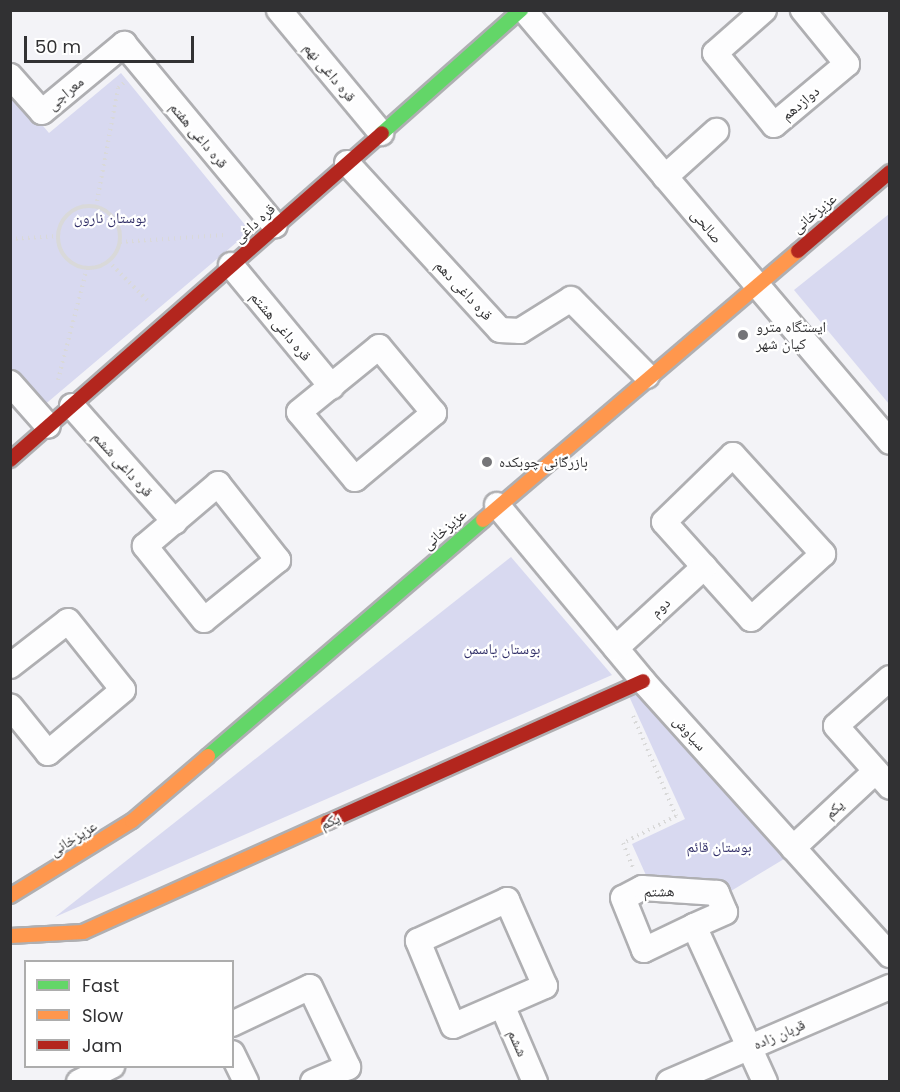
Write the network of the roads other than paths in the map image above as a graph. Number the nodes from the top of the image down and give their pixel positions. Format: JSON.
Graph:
{"nodes":[{"id":1,"x":279,"y":10,"type":"edge"},
{"id":2,"x":522,"y":10,"type":"edge"},
{"id":3,"x":764,"y":10,"type":"edge"},
{"id":4,"x":803,"y":10,"type":"edge"},
{"id":5,"x":738,"y":19,"type":"edge"},
{"id":6,"x":124,"y":44,"type":"joint"},
{"id":7,"x":10,"y":76,"type":"edge"},
{"id":8,"x":716,"y":131,"type":"dead end"},
{"id":9,"x":381,"y":133,"type":"junction"},
{"id":10,"x":347,"y":163,"type":"junction"},
{"id":11,"x":890,"y":172,"type":"edge"},
{"id":12,"x":665,"y":177,"type":"junction"},
{"id":13,"x":275,"y":226,"type":"junction"},
{"id":14,"x":231,"y":265,"type":"junction"},
{"id":15,"x":755,"y":283,"type":"junction"},
{"id":16,"x":647,"y":376,"type":"junction"},
{"id":17,"x":10,"y":383,"type":"edge"},
{"id":18,"x":332,"y":387,"type":"junction"},
{"id":19,"x":72,"y":406,"type":"junction"},
{"id":20,"x":48,"y":426,"type":"junction"},
{"id":21,"x":890,"y":442,"type":"edge"},
{"id":22,"x":10,"y":460,"type":"edge"},
{"id":23,"x":497,"y":505,"type":"junction"},
{"id":24,"x":175,"y":522,"type":"junction"},
{"id":25,"x":704,"y":567,"type":"junction"},
{"id":26,"x":616,"y":648,"type":"junction"},
{"id":27,"x":14,"y":657,"type":"edge"},
{"id":28,"x":890,"y":678,"type":"edge"},
{"id":29,"x":632,"y":685,"type":"junction"},
{"id":30,"x":10,"y":706,"type":"edge"},
{"id":31,"x":883,"y":779,"type":"edge"},
{"id":32,"x":793,"y":848,"type":"junction"},
{"id":33,"x":10,"y":896,"type":"edge"},
{"id":34,"x":694,"y":926,"type":"junction"},
{"id":35,"x":10,"y":936,"type":"edge"},
{"id":36,"x":890,"y":955,"type":"edge"},
{"id":37,"x":890,"y":987,"type":"edge"},
{"id":38,"x":502,"y":1005,"type":"junction"},
{"id":39,"x":234,"y":1023,"type":"edge"},
{"id":40,"x":750,"y":1047,"type":"junction"},
{"id":41,"x":234,"y":1057,"type":"edge"},
{"id":42,"x":110,"y":1068,"type":"edge"},
{"id":43,"x":115,"y":1068,"type":"edge"},
{"id":44,"x":79,"y":1082,"type":"edge"},
{"id":45,"x":122,"y":1082,"type":"edge"},
{"id":46,"x":246,"y":1082,"type":"edge"},
{"id":47,"x":313,"y":1082,"type":"edge"},
{"id":48,"x":535,"y":1082,"type":"edge"},
{"id":49,"x":669,"y":1082,"type":"edge"},
{"id":50,"x":765,"y":1082,"type":"edge"}],
"edges":[{"from":1,"to":9,"type":"street","name":"قره داغی نهم"},
{"from":2,"to":9,"type":"street","name":"قره داغی"},
{"from":2,"to":12,"type":"street","name":"صالحی"},
{"from":3,"to":5,"type":"street","name":"دوازدهم"},
{"from":4,"to":5,"type":"street","name":"دوازدهم"},
{"from":6,"to":7,"type":"street","name":"معراجی"},
{"from":6,"to":13,"type":"street","name":"قره داغی هفتم"},
{"from":8,"to":12,"type":"street"},
{"from":9,"to":10,"type":"street","name":"قره داغی"},
{"from":10,"to":13,"type":"street","name":"قره داغی"},
{"from":10,"to":16,"type":"street","name":"قره داغی دهم"},
{"from":11,"to":15,"type":"street","name":"عزیزخانی"},
{"from":12,"to":15,"type":"street","name":"صالحی"},
{"from":13,"to":14,"type":"street","name":"قره داغی"},
{"from":14,"to":18,"type":"street","name":"قره داغی هشتم"},
{"from":14,"to":19,"type":"street","name":"قره داغی"},
{"from":15,"to":16,"type":"street","name":"عزیزخانی"},
{"from":15,"to":21,"type":"street","name":"صالحی"},
{"from":16,"to":23,"type":"street","name":"عزیزخانی"},
{"from":17,"to":20,"type":"street"},
{"from":18,"to":18,"type":"street"},
{"from":19,"to":20,"type":"street","name":"قره داغی"},
{"from":19,"to":24,"type":"street","name":"قره داغی ششم"},
{"from":20,"to":22,"type":"street","name":"قره داغی"},
{"from":23,"to":26,"type":"street","name":"سیاوش"},
{"from":23,"to":33,"type":"street","name":"عزیزخانی"},
{"from":24,"to":24,"type":"street"},
{"from":25,"to":25,"type":"street"},
{"from":25,"to":26,"type":"street","name":"دوم"},
{"from":26,"to":29,"type":"street","name":"سیاوش"},
{"from":27,"to":30,"type":"street"},
{"from":28,"to":31,"type":"street"},
{"from":29,"to":32,"type":"street","name":"سیاوش"},
{"from":29,"to":35,"type":"street","name":"یکم"},
{"from":31,"to":32,"type":"street","name":"یکم"},
{"from":32,"to":36,"type":"street","name":"سیاوش"},
{"from":34,"to":34,"type":"street","name":"هشتم"},
{"from":34,"to":40,"type":"street"},
{"from":37,"to":40,"type":"street","name":"قربان زاده"},
{"from":38,"to":38,"type":"street"},
{"from":38,"to":48,"type":"street","name":"ششم"},
{"from":39,"to":47,"type":"street"},
{"from":40,"to":49,"type":"street","name":"قربان زاده"},
{"from":40,"to":50,"type":"street"},
{"from":41,"to":46,"type":"street"},
{"from":42,"to":44,"type":"street"},
{"from":43,"to":45,"type":"street"}]}
